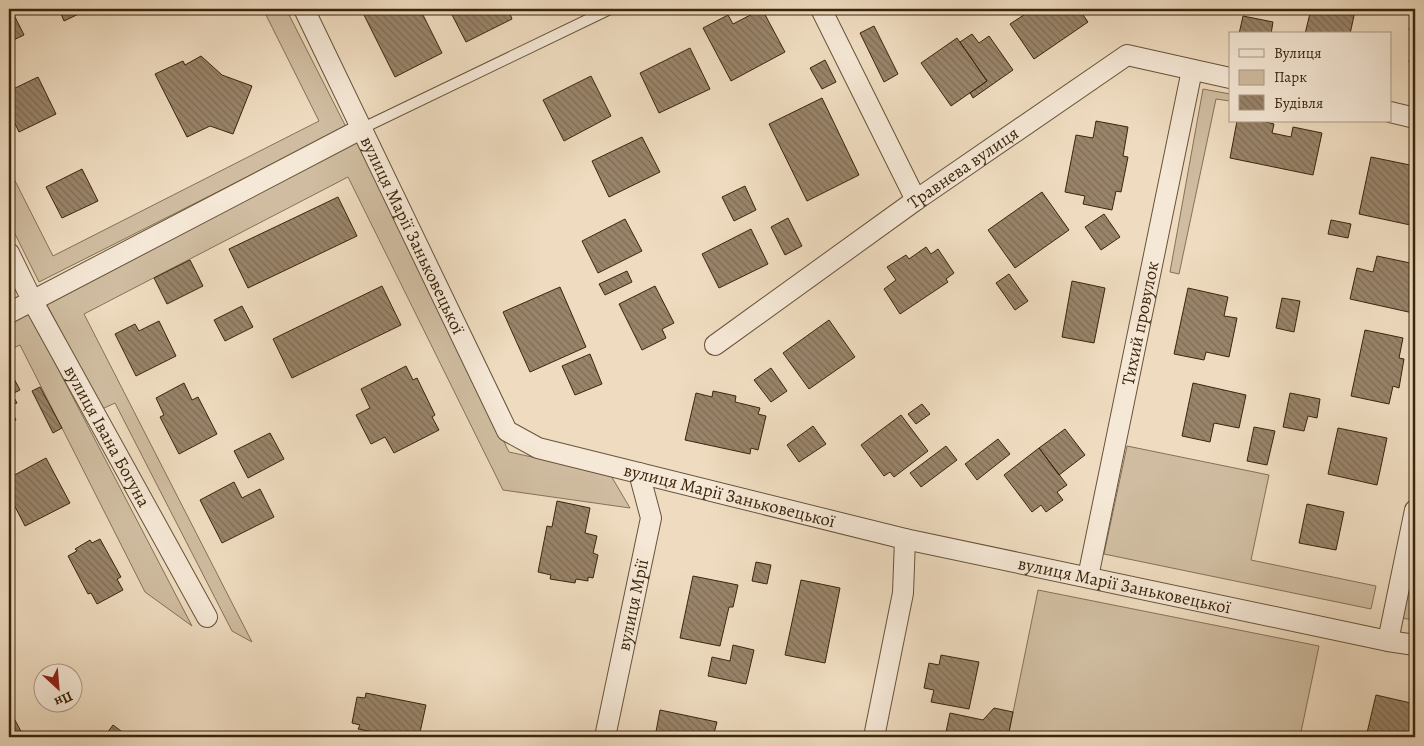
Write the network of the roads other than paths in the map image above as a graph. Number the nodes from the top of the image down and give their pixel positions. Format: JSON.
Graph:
{"nodes":[{"id":1,"x":304,"y":9,"type":"edge"},
{"id":2,"x":610,"y":9,"type":"edge"},
{"id":3,"x":821,"y":9,"type":"edge"},
{"id":4,"x":1192,"y":70,"type":"junction"},
{"id":5,"x":1229,"y":78,"type":"edge"},
{"id":6,"x":1392,"y":112,"type":"edge"},
{"id":7,"x":1415,"y":118,"type":"edge"},
{"id":8,"x":362,"y":128,"type":"junction"},
{"id":9,"x":916,"y":200,"type":"junction"},
{"id":10,"x":9,"y":253,"type":"edge"},
{"id":11,"x":32,"y":300,"type":"junction"},
{"id":12,"x":9,"y":313,"type":"edge"},
{"id":13,"x":715,"y":345,"type":"dead end"},
{"id":14,"x":639,"y":473,"type":"junction"},
{"id":15,"x":1415,"y":510,"type":"edge"},
{"id":16,"x":905,"y":539,"type":"junction"},
{"id":17,"x":1088,"y":577,"type":"junction"},
{"id":18,"x":207,"y":617,"type":"dead end"},
{"id":19,"x":1388,"y":641,"type":"junction"},
{"id":20,"x":1415,"y":645,"type":"edge"},
{"id":21,"x":605,"y":737,"type":"edge"},
{"id":22,"x":874,"y":737,"type":"edge"}],
"edges":[{"from":1,"to":8,"type":"street","name":"вулиця Марії Заньковецької"},
{"from":2,"to":8,"type":"lane"},
{"from":3,"to":9,"type":"street"},
{"from":4,"to":5,"type":"street","name":"Травнева вулиця"},
{"from":4,"to":9,"type":"street","name":"Травнева вулиця"},
{"from":4,"to":17,"type":"street","name":"Тихий провулок"},
{"from":6,"to":7,"type":"street"},
{"from":8,"to":11,"type":"street"},
{"from":8,"to":14,"type":"street","name":"вулиця Марії Заньковецької"},
{"from":9,"to":13,"type":"street","name":"Травнева вулиця"},
{"from":10,"to":11,"type":"street","name":"вулиця Івана Богуна"},
{"from":11,"to":12,"type":"street"},
{"from":11,"to":18,"type":"street","name":"вулиця Івана Богуна"},
{"from":14,"to":16,"type":"street","name":"вулиця Марії Заньковецької"},
{"from":14,"to":21,"type":"street","name":"вулиця Мрії"},
{"from":15,"to":19,"type":"street"},
{"from":16,"to":17,"type":"street","name":"вулиця Марії Заньковецької"},
{"from":16,"to":22,"type":"street"},
{"from":17,"to":19,"type":"street","name":"вулиця Марії Заньковецької"},
{"from":19,"to":20,"type":"street","name":"вулиця Марії Заньковецької"}]}
